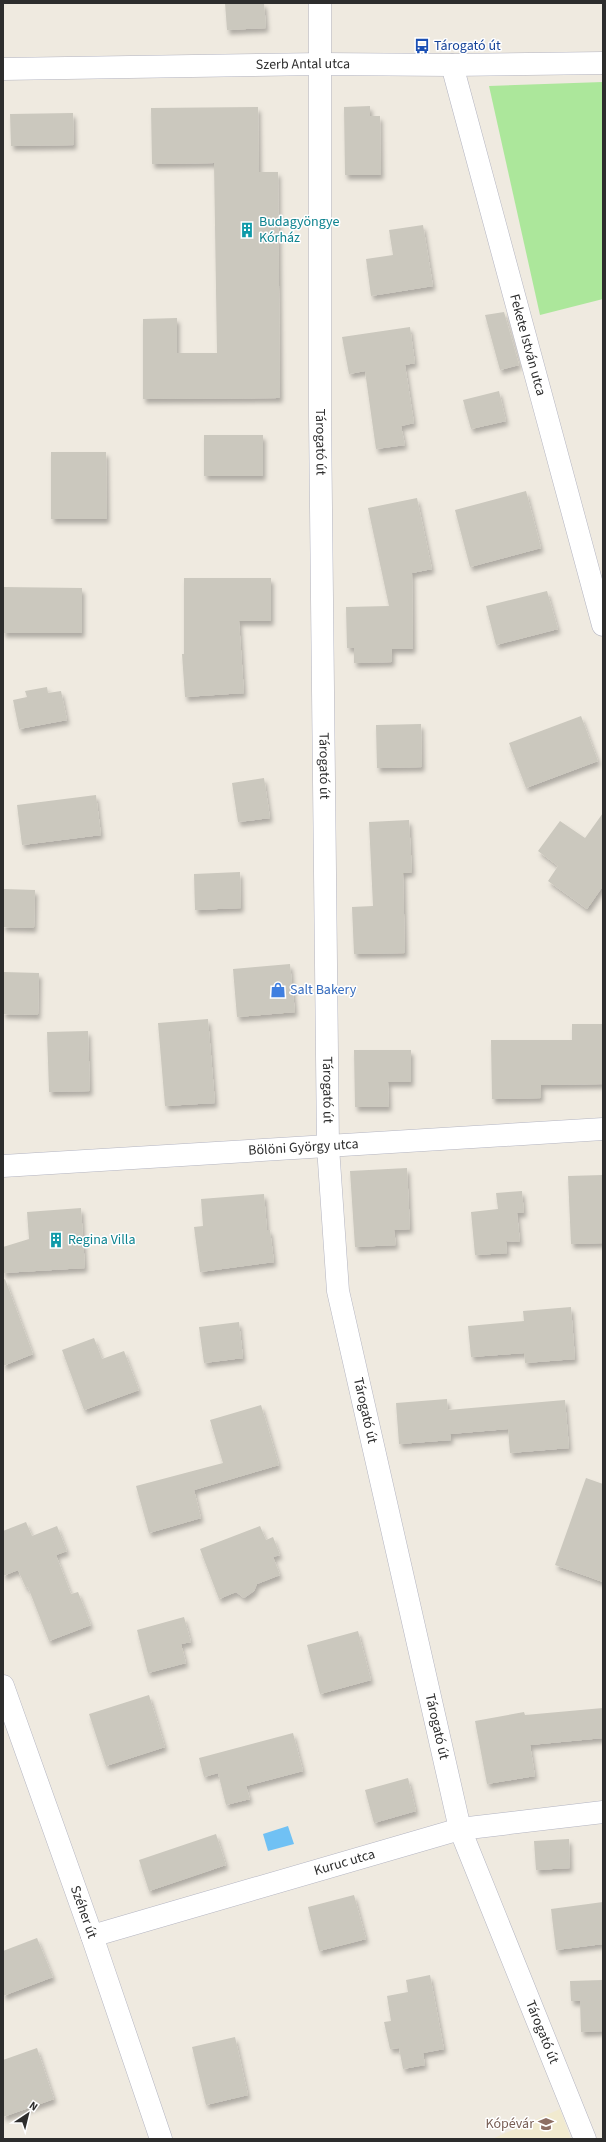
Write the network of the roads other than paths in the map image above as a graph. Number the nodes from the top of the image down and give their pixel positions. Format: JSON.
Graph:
{"nodes":[{"id":1,"x":320,"y":3,"type":"edge"},
{"id":2,"x":603,"y":63,"type":"edge"},
{"id":3,"x":321,"y":64,"type":"junction"},
{"id":4,"x":452,"y":65,"type":"junction"},
{"id":5,"x":3,"y":69,"type":"edge"},
{"id":6,"x":603,"y":625,"type":"edge"},
{"id":7,"x":603,"y":1129,"type":"edge"},
{"id":8,"x":328,"y":1147,"type":"junction"},
{"id":9,"x":3,"y":1166,"type":"edge"},
{"id":10,"x":3,"y":1686,"type":"edge"},
{"id":11,"x":603,"y":1812,"type":"edge"},
{"id":12,"x":460,"y":1829,"type":"junction"},
{"id":13,"x":92,"y":1936,"type":"junction"},
{"id":14,"x":161,"y":2139,"type":"edge"},
{"id":15,"x":585,"y":2139,"type":"edge"}],
"edges":[{"from":1,"to":3,"type":"street","name":"Tárogató út"},
{"from":2,"to":4,"type":"street","name":"Szerb Antal utca"},
{"from":3,"to":4,"type":"street","name":"Szerb Antal utca"},
{"from":3,"to":5,"type":"street","name":"Szerb Antal utca"},
{"from":3,"to":8,"type":"street","name":"Tárogató út"},
{"from":4,"to":6,"type":"street","name":"Fekete István utca"},
{"from":7,"to":8,"type":"street","name":"Bölöni György utca"},
{"from":8,"to":9,"type":"street","name":"Bölöni György utca"},
{"from":8,"to":12,"type":"street","name":"Tárogató út"},
{"from":10,"to":13,"type":"street","name":"Széher út"},
{"from":11,"to":12,"type":"street","name":"Kuruc utca"},
{"from":12,"to":13,"type":"street","name":"Kuruc utca"},
{"from":12,"to":15,"type":"street","name":"Tárogató út"},
{"from":13,"to":14,"type":"street","name":"Széher út"}]}
